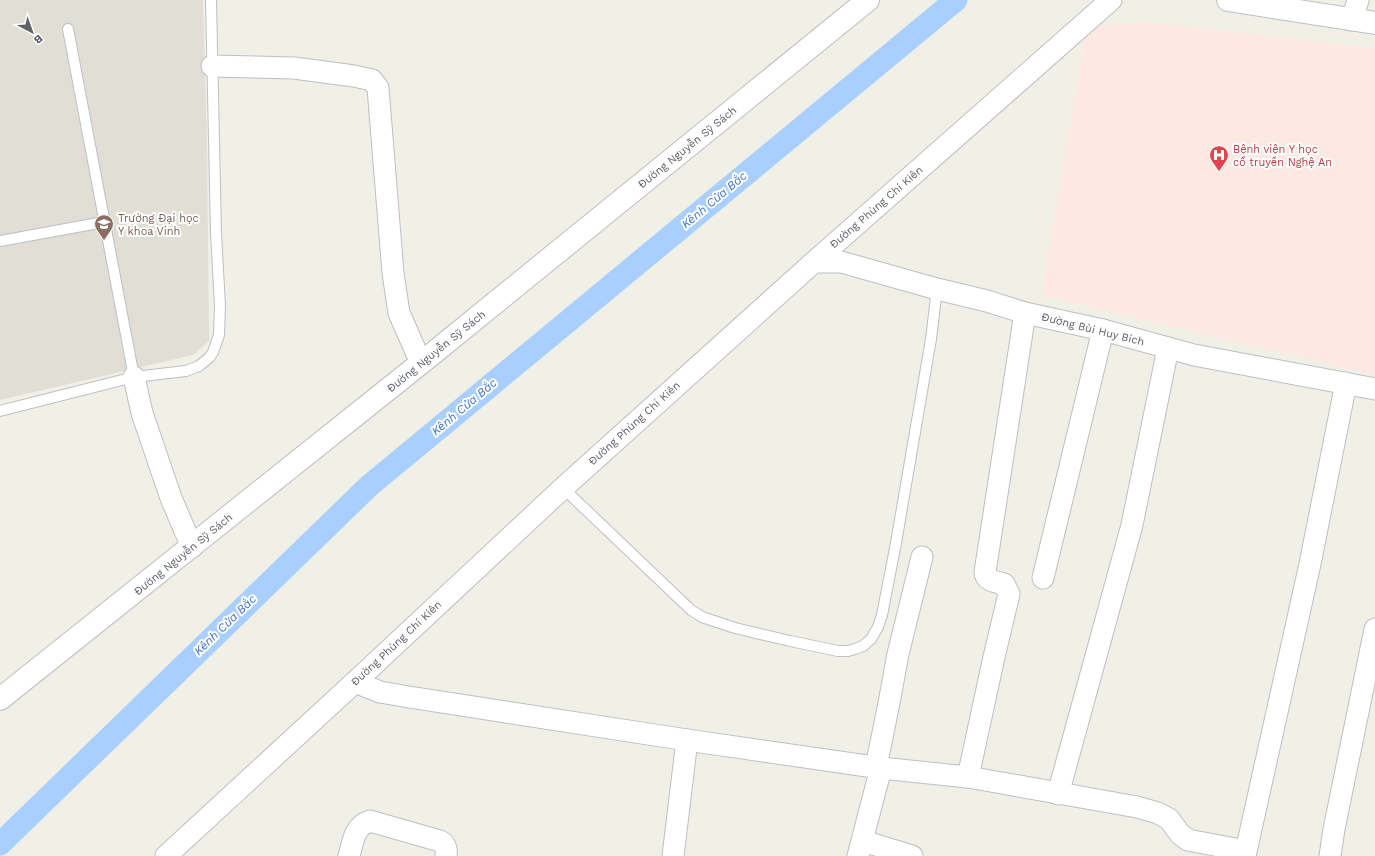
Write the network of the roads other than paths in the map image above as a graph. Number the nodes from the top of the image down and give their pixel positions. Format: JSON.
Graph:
{"nodes":[{"id":1,"x":211,"y":0,"type":"edge"},
{"id":2,"x":868,"y":0,"type":"edge"},
{"id":3,"x":1111,"y":0,"type":"edge"},
{"id":4,"x":1228,"y":0,"type":"edge"},
{"id":5,"x":1355,"y":10,"type":"edge"},
{"id":6,"x":1375,"y":23,"type":"edge"},
{"id":7,"x":68,"y":29,"type":"dead end"},
{"id":8,"x":212,"y":66,"type":"junction"},
{"id":9,"x":104,"y":222,"type":"junction"},
{"id":10,"x":0,"y":241,"type":"edge"},
{"id":11,"x":814,"y":262,"type":"junction"},
{"id":12,"x":937,"y":289,"type":"junction"},
{"id":13,"x":1025,"y":313,"type":"junction"},
{"id":14,"x":1103,"y":330,"type":"junction"},
{"id":15,"x":1168,"y":348,"type":"junction"},
{"id":16,"x":421,"y":363,"type":"junction"},
{"id":17,"x":134,"y":377,"type":"junction"},
{"id":18,"x":1346,"y":383,"type":"junction"},
{"id":19,"x":1375,"y":388,"type":"edge"},
{"id":20,"x":0,"y":411,"type":"edge"},
{"id":21,"x":563,"y":488,"type":"junction"},
{"id":22,"x":192,"y":547,"type":"junction"},
{"id":23,"x":922,"y":557,"type":"dead end"},
{"id":24,"x":1044,"y":578,"type":"dead end"},
{"id":25,"x":1375,"y":629,"type":"edge"},
{"id":26,"x":355,"y":682,"type":"junction"},
{"id":27,"x":0,"y":699,"type":"edge"},
{"id":28,"x":687,"y":740,"type":"junction"},
{"id":29,"x":879,"y":767,"type":"junction"},
{"id":30,"x":968,"y":777,"type":"junction"},
{"id":31,"x":1058,"y":794,"type":"junction"},
{"id":32,"x":860,"y":849,"type":"edge"},
{"id":33,"x":1246,"y":853,"type":"edge"},
{"id":34,"x":166,"y":856,"type":"edge"},
{"id":35,"x":349,"y":856,"type":"edge"},
{"id":36,"x":446,"y":856,"type":"edge"},
{"id":37,"x":673,"y":856,"type":"edge"},
{"id":38,"x":912,"y":856,"type":"edge"},
{"id":39,"x":1330,"y":856,"type":"edge"}],
"edges":[{"from":1,"to":8,"type":"lane"},
{"from":2,"to":16,"type":"main road","name":"Đường Nguyễn Sỹ Sách"},
{"from":3,"to":11,"type":"street","name":"Đường Phùng Chí Kiên"},
{"from":4,"to":5,"type":"main road"},
{"from":5,"to":6,"type":"main road"},
{"from":7,"to":9,"type":"lane"},
{"from":8,"to":16,"type":"street"},
{"from":8,"to":17,"type":"lane"},
{"from":9,"to":10,"type":"lane"},
{"from":9,"to":17,"type":"lane"},
{"from":11,"to":12,"type":"street","name":"Đường Bùi Huy Bích"},
{"from":11,"to":21,"type":"street","name":"Đường Phùng Chí Kiên"},
{"from":12,"to":13,"type":"street","name":"Đường Bùi Huy Bích"},
{"from":12,"to":21,"type":"lane"},
{"from":13,"to":14,"type":"street","name":"Đường Bùi Huy Bích"},
{"from":13,"to":30,"type":"street"},
{"from":14,"to":15,"type":"street","name":"Đường Bùi Huy Bích"},
{"from":14,"to":24,"type":"street"},
{"from":15,"to":18,"type":"street","name":"Đường Bùi Huy Bích"},
{"from":15,"to":31,"type":"street"},
{"from":16,"to":22,"type":"main road","name":"Đường Nguyễn Sỹ Sách"},
{"from":17,"to":20,"type":"lane"},
{"from":17,"to":22,"type":"street"},
{"from":18,"to":19,"type":"street","name":"Đường Bùi Huy Bích"},
{"from":18,"to":33,"type":"street"},
{"from":21,"to":26,"type":"street","name":"Đường Phùng Chí Kiên"},
{"from":22,"to":27,"type":"main road","name":"Đường Nguyễn Sỹ Sách"},
{"from":23,"to":29,"type":"street"},
{"from":25,"to":39,"type":"street"},
{"from":26,"to":28,"type":"street"},
{"from":26,"to":34,"type":"street","name":"Đường Phùng Chí Kiên"},
{"from":28,"to":29,"type":"street"},
{"from":28,"to":37,"type":"street"},
{"from":29,"to":30,"type":"street"},
{"from":29,"to":32,"type":"street"},
{"from":30,"to":31,"type":"street"},
{"from":31,"to":33,"type":"street"},
{"from":32,"to":38,"type":"street"},
{"from":35,"to":36,"type":"street"}]}
